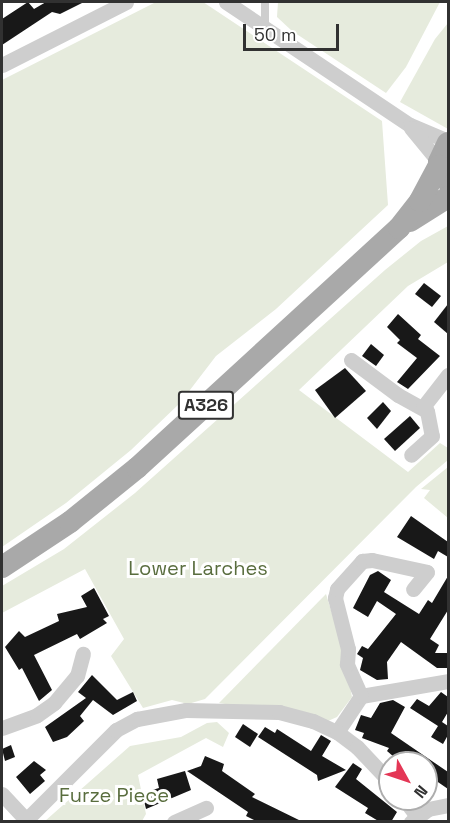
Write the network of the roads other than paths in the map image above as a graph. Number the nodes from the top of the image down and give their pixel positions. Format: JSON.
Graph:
{"nodes":[{"id":1,"x":126,"y":2,"type":"edge"},
{"id":2,"x":226,"y":2,"type":"edge"},
{"id":3,"x":266,"y":2,"type":"edge"},
{"id":4,"x":265,"y":28,"type":"junction"},
{"id":5,"x":2,"y":65,"type":"edge"},
{"id":6,"x":410,"y":126,"type":"junction"},
{"id":7,"x":445,"y":159,"type":"edge"},
{"id":8,"x":448,"y":197,"type":"edge"},
{"id":9,"x":399,"y":228,"type":"junction"},
{"id":10,"x":351,"y":360,"type":"dead end"},
{"id":11,"x":448,"y":375,"type":"edge"},
{"id":12,"x":423,"y":407,"type":"junction"},
{"id":13,"x":411,"y":456,"type":"dead end"},
{"id":14,"x":2,"y":567,"type":"edge"},
{"id":15,"x":413,"y":589,"type":"dead end"},
{"id":16,"x":83,"y":654,"type":"dead end"},
{"id":17,"x":448,"y":681,"type":"edge"},
{"id":18,"x":362,"y":696,"type":"junction"},
{"id":19,"x":2,"y":728,"type":"edge"},
{"id":20,"x":337,"y":732,"type":"junction"},
{"id":21,"x":378,"y":771,"type":"edge"},
{"id":22,"x":2,"y":794,"type":"edge"},
{"id":23,"x":448,"y":805,"type":"edge"},
{"id":24,"x":206,"y":808,"type":"dead end"},
{"id":25,"x":414,"y":819,"type":"edge"},
{"id":26,"x":25,"y":821,"type":"edge"},
{"id":27,"x":174,"y":822,"type":"edge"}],
"edges":[{"from":1,"to":5,"type":"street"},
{"from":2,"to":4,"type":"street"},
{"from":3,"to":4,"type":"lane"},
{"from":4,"to":6,"type":"street"},
{"from":6,"to":7,"type":"street"},
{"from":6,"to":7,"type":"street"},
{"from":7,"to":9,"type":"main road","number":"A326"},
{"from":8,"to":9,"type":"main road","number":"A326"},
{"from":9,"to":14,"type":"main road","number":"A326"},
{"from":10,"to":12,"type":"street"},
{"from":11,"to":12,"type":"street"},
{"from":12,"to":13,"type":"street"},
{"from":15,"to":18,"type":"street"},
{"from":16,"to":19,"type":"street"},
{"from":17,"to":18,"type":"street"},
{"from":18,"to":20,"type":"street"},
{"from":20,"to":21,"type":"street"},
{"from":20,"to":26,"type":"street"},
{"from":22,"to":26,"type":"street"},
{"from":23,"to":25,"type":"street"},
{"from":24,"to":27,"type":"street"}]}
